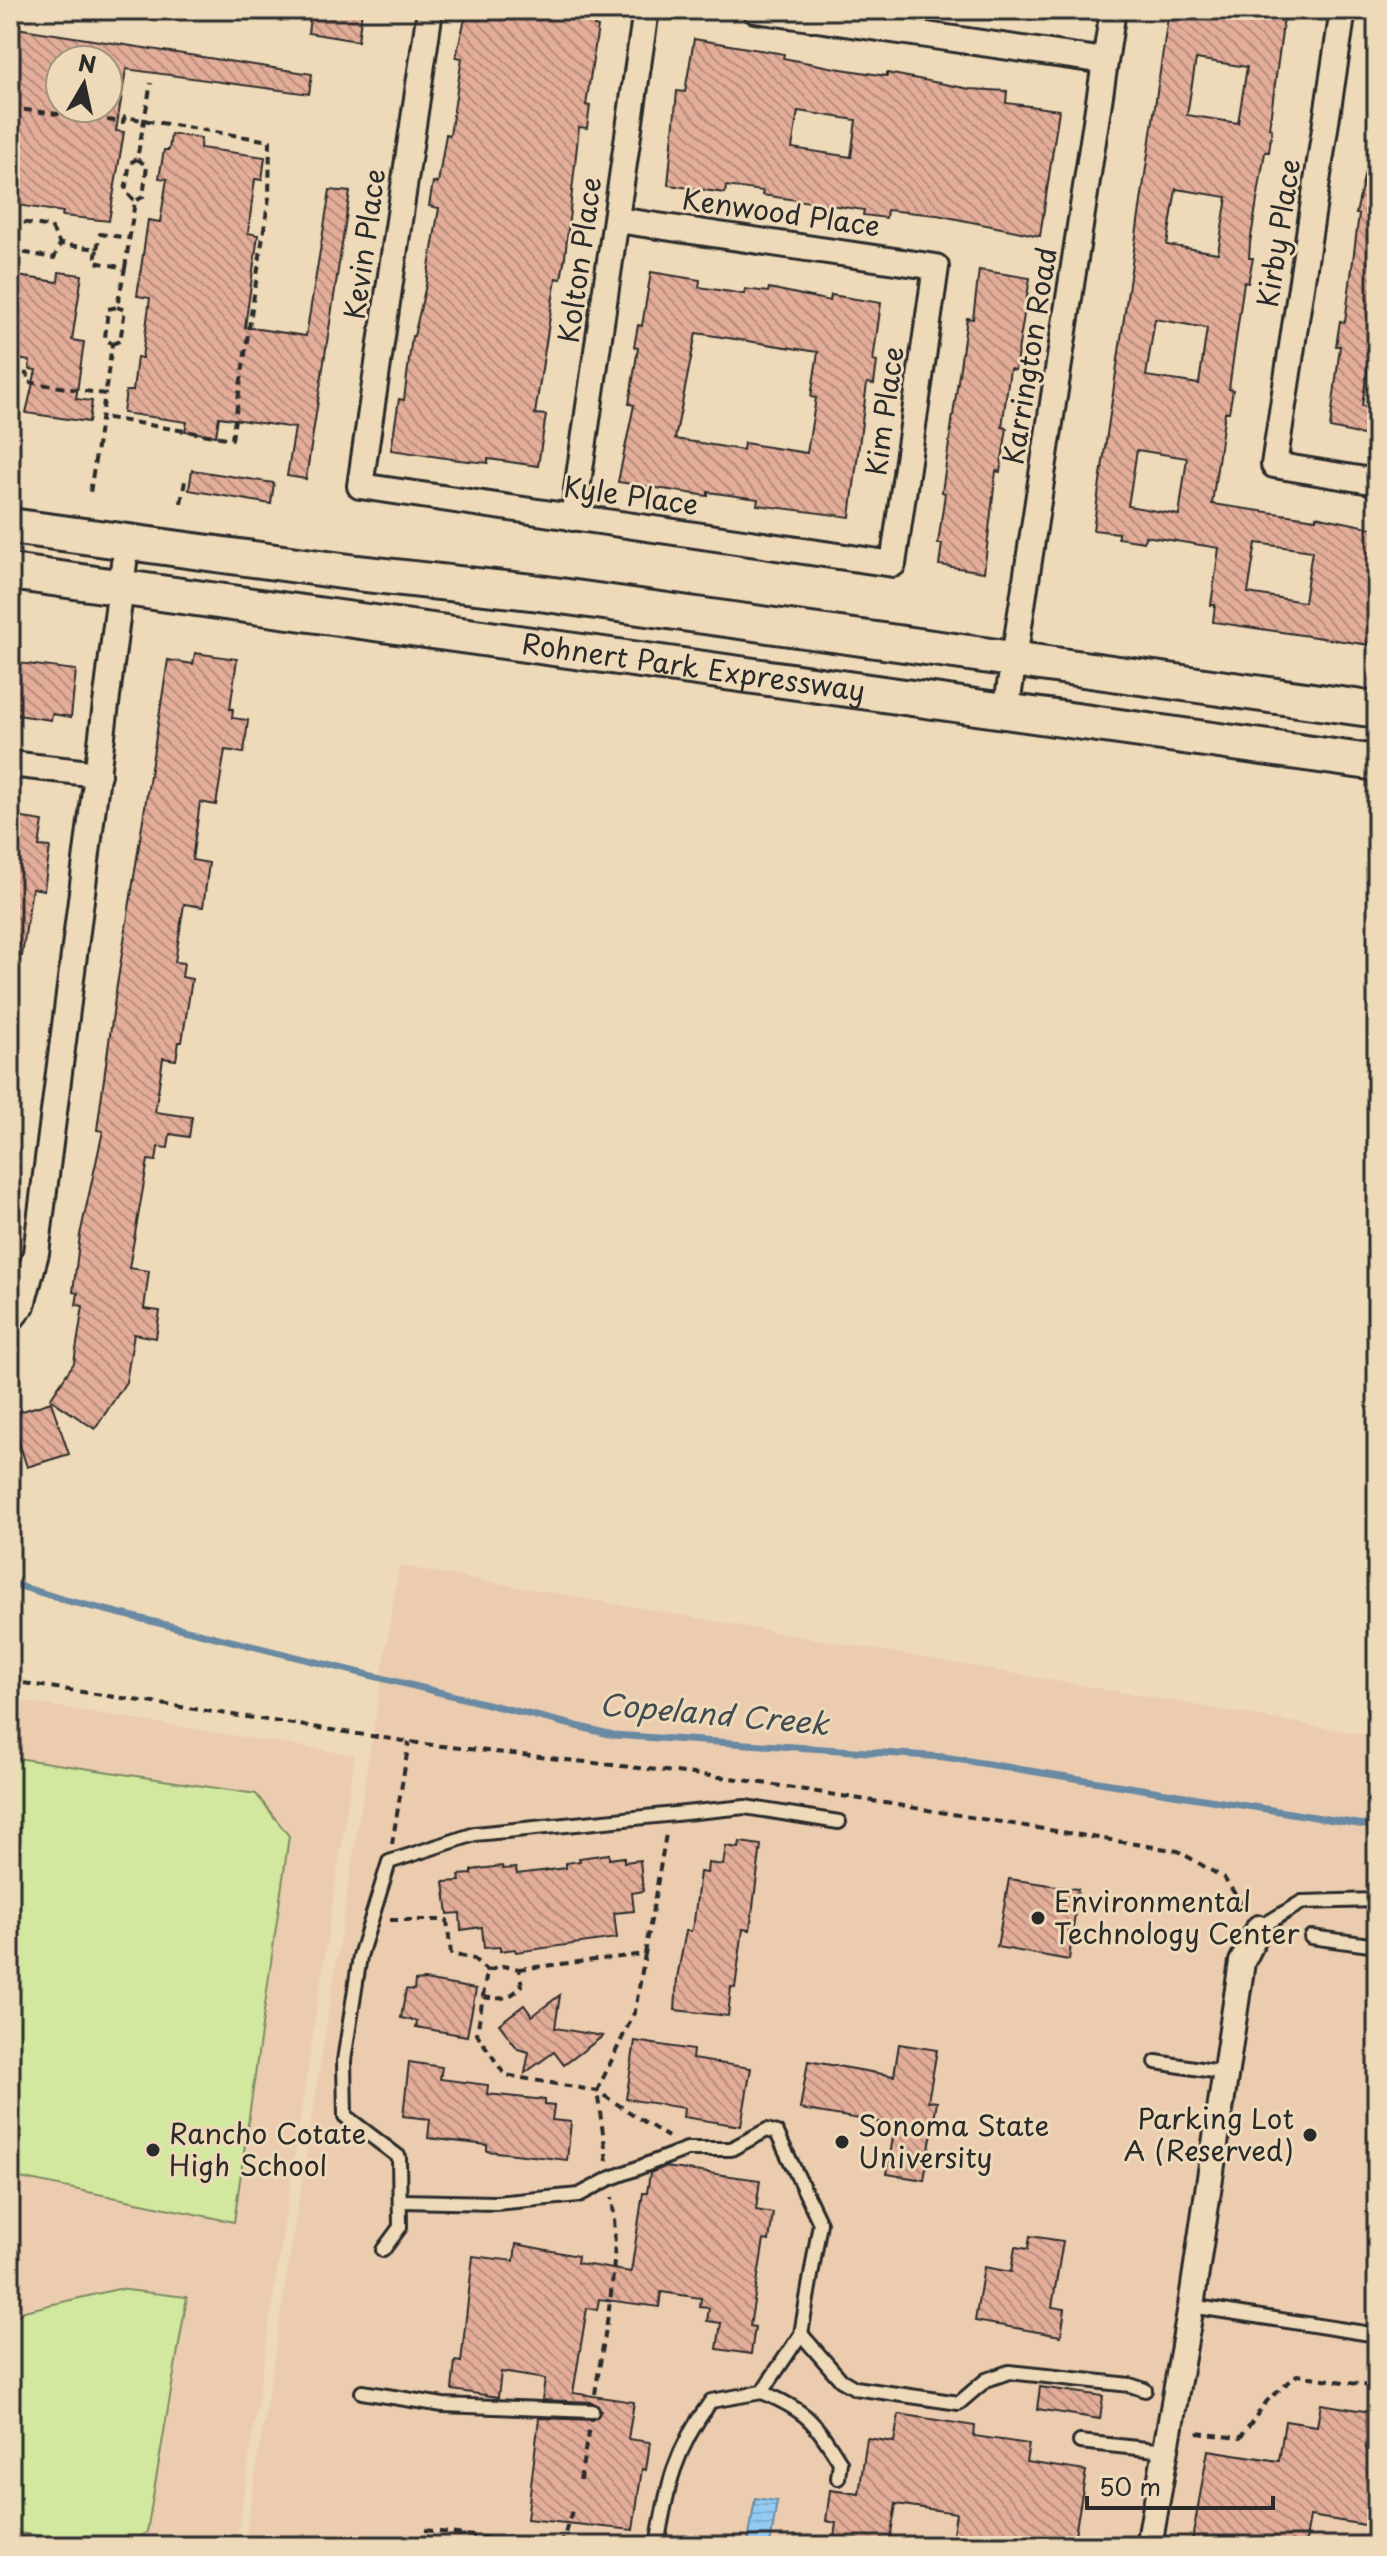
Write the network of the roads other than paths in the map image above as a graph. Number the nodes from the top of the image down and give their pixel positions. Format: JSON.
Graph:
{"nodes":[{"id":1,"x":430,"y":10,"type":"edge"},
{"id":2,"x":646,"y":10,"type":"edge"},
{"id":3,"x":755,"y":10,"type":"edge"},
{"id":4,"x":1113,"y":10,"type":"edge"},
{"id":5,"x":1343,"y":10,"type":"edge"},
{"id":6,"x":1105,"y":61,"type":"junction"},
{"id":7,"x":617,"y":220,"type":"junction"},
{"id":8,"x":936,"y":267,"type":"joint"},
{"id":9,"x":1377,"y":482,"type":"edge"},
{"id":10,"x":360,"y":486,"type":"joint"},
{"id":11,"x":573,"y":518,"type":"junction"},
{"id":12,"x":10,"y":526,"type":"edge"},
{"id":13,"x":893,"y":564,"type":"joint"},
{"id":14,"x":10,"y":572,"type":"edge"},
{"id":15,"x":123,"y":575,"type":"junction"},
{"id":16,"x":1015,"y":659,"type":"junction"},
{"id":17,"x":1377,"y":710,"type":"edge"},
{"id":18,"x":1006,"y":711,"type":"junction"},
{"id":19,"x":1377,"y":763,"type":"edge"},
{"id":20,"x":10,"y":764,"type":"edge"},
{"id":21,"x":98,"y":774,"type":"junction"},
{"id":22,"x":10,"y":1320,"type":"edge"},
{"id":23,"x":839,"y":1822,"type":"dead end"},
{"id":24,"x":1377,"y":1900,"type":"edge"},
{"id":25,"x":1259,"y":1928,"type":"joint"},
{"id":26,"x":1311,"y":1937,"type":"dead end"},
{"id":27,"x":1377,"y":1946,"type":"edge"},
{"id":28,"x":1156,"y":2062,"type":"dead end"},
{"id":29,"x":1226,"y":2073,"type":"junction"},
{"id":30,"x":400,"y":2201,"type":"junction"},
{"id":31,"x":383,"y":2250,"type":"dead end"},
{"id":32,"x":1191,"y":2306,"type":"junction"},
{"id":33,"x":801,"y":2334,"type":"junction"},
{"id":34,"x":1377,"y":2335,"type":"edge"},
{"id":35,"x":1145,"y":2390,"type":"dead end"},
{"id":36,"x":362,"y":2392,"type":"dead end"},
{"id":37,"x":762,"y":2392,"type":"junction"},
{"id":38,"x":592,"y":2411,"type":"road end"},
{"id":39,"x":1080,"y":2442,"type":"dead end"},
{"id":40,"x":1166,"y":2451,"type":"junction"},
{"id":41,"x":838,"y":2478,"type":"dead end"},
{"id":42,"x":657,"y":2546,"type":"edge"},
{"id":43,"x":1149,"y":2546,"type":"edge"}],
"edges":[{"from":1,"to":10,"type":"street","name":"Kevin Place"},
{"from":2,"to":7,"type":"street","name":"Kolton Place"},
{"from":3,"to":6,"type":"street"},
{"from":4,"to":6,"type":"street","name":"Karrington Road"},
{"from":5,"to":9,"type":"street","name":"Kirby Place"},
{"from":6,"to":16,"type":"street","name":"Karrington Road"},
{"from":7,"to":8,"type":"street","name":"Kenwood Place"},
{"from":7,"to":11,"type":"street","name":"Kolton Place"},
{"from":8,"to":13,"type":"street","name":"Kim Place"},
{"from":10,"to":11,"type":"street","name":"Kyle Place"},
{"from":11,"to":13,"type":"street","name":"Kyle Place"},
{"from":12,"to":16,"type":"main road","name":"Rohnert Park Expressway"},
{"from":14,"to":15,"type":"main road","name":"Rohnert Park Expressway"},
{"from":15,"to":18,"type":"main road","name":"Rohnert Park Expressway"},
{"from":15,"to":21,"type":"street"},
{"from":16,"to":17,"type":"main road","name":"Rohnert Park Expressway"},
{"from":16,"to":18,"type":"street","name":"Karrington Road"},
{"from":18,"to":19,"type":"main road","name":"Rohnert Park Expressway"},
{"from":20,"to":21,"type":"street"},
{"from":21,"to":22,"type":"street"},
{"from":23,"to":30,"type":"lane"},
{"from":24,"to":25,"type":"lane"},
{"from":25,"to":29,"type":"street"},
{"from":26,"to":27,"type":"lane"},
{"from":28,"to":29,"type":"lane"},
{"from":29,"to":32,"type":"street"},
{"from":30,"to":31,"type":"lane"},
{"from":30,"to":33,"type":"lane"},
{"from":32,"to":34,"type":"lane"},
{"from":32,"to":40,"type":"street"},
{"from":33,"to":35,"type":"lane"},
{"from":33,"to":37,"type":"lane"},
{"from":36,"to":38,"type":"lane"},
{"from":37,"to":41,"type":"lane"},
{"from":37,"to":42,"type":"lane"},
{"from":39,"to":40,"type":"lane"},
{"from":40,"to":43,"type":"street"}]}
